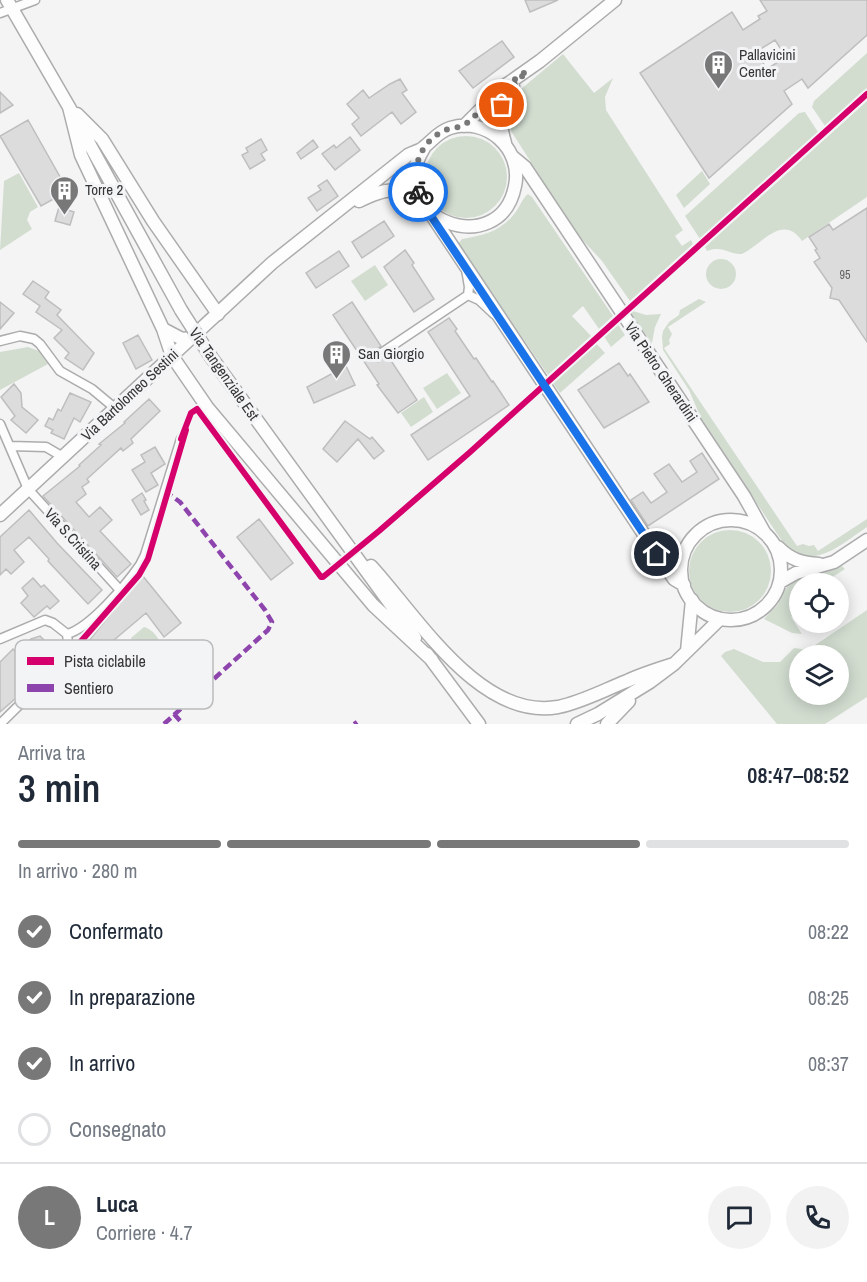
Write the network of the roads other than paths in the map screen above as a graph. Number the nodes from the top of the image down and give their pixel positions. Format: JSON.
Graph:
{"nodes":[{"id":1,"x":35,"y":0,"type":"edge"},
{"id":2,"x":615,"y":0,"type":"edge"},
{"id":3,"x":6,"y":7,"type":"edge"},
{"id":4,"x":527,"y":71,"type":"junction"},
{"id":5,"x":69,"y":107,"type":"junction"},
{"id":6,"x":464,"y":126,"type":"junction"},
{"id":7,"x":505,"y":144,"type":"junction"},
{"id":8,"x":424,"y":148,"type":"junction"},
{"id":9,"x":512,"y":156,"type":"junction"},
{"id":10,"x":345,"y":207,"type":"junction"},
{"id":11,"x":427,"y":208,"type":"junction"},
{"id":12,"x":466,"y":266,"type":"junction"},
{"id":13,"x":468,"y":295,"type":"junction"},
{"id":14,"x":218,"y":314,"type":"junction"},
{"id":15,"x":499,"y":317,"type":"junction"},
{"id":16,"x":163,"y":329,"type":"junction"},
{"id":17,"x":191,"y":338,"type":"junction"},
{"id":18,"x":0,"y":341,"type":"edge"},
{"id":19,"x":172,"y":356,"type":"junction"},
{"id":20,"x":377,"y":356,"type":"dead end"},
{"id":21,"x":116,"y":409,"type":"junction"},
{"id":22,"x":0,"y":424,"type":"edge"},
{"id":23,"x":181,"y":439,"type":"dead end"},
{"id":24,"x":10,"y":446,"type":"junction"},
{"id":25,"x":63,"y":457,"type":"junction"},
{"id":26,"x":28,"y":489,"type":"junction"},
{"id":27,"x":0,"y":515,"type":"edge"},
{"id":28,"x":764,"y":532,"type":"junction"},
{"id":29,"x":867,"y":540,"type":"edge"},
{"id":30,"x":344,"y":542,"type":"junction"},
{"id":31,"x":774,"y":543,"type":"junction"},
{"id":32,"x":826,"y":565,"type":"junction"},
{"id":33,"x":780,"y":582,"type":"junction"},
{"id":34,"x":684,"y":585,"type":"junction"},
{"id":35,"x":119,"y":589,"type":"junction"},
{"id":36,"x":692,"y":600,"type":"junction"},
{"id":37,"x":720,"y":619,"type":"junction"},
{"id":38,"x":67,"y":634,"type":"junction"},
{"id":39,"x":0,"y":639,"type":"edge"},
{"id":40,"x":68,"y":640,"type":"edge"},
{"id":41,"x":687,"y":651,"type":"junction"},
{"id":42,"x":432,"y":660,"type":"junction"},
{"id":43,"x":674,"y":664,"type":"junction"},
{"id":44,"x":640,"y":689,"type":"junction"},
{"id":45,"x":15,"y":709,"type":"edge"},
{"id":46,"x":0,"y":724,"type":"edge"},
{"id":47,"x":479,"y":724,"type":"edge"},
{"id":48,"x":578,"y":724,"type":"edge"},
{"id":49,"x":607,"y":724,"type":"edge"}],
"edges":[{"from":1,"to":3,"type":"street"},
{"from":2,"to":4,"type":"main road"},
{"from":3,"to":5,"type":"main road","name":"Via Tangenziale Est"},
{"from":4,"to":6,"type":"main road"},
{"from":4,"to":7,"type":"main road"},
{"from":5,"to":14,"type":"main road"},
{"from":5,"to":16,"type":"main road"},
{"from":5,"to":30,"type":"main road","name":"Via Tangenziale Est","bridge":true},
{"from":6,"to":7,"type":"main road"},
{"from":6,"to":8,"type":"main road"},
{"from":7,"to":9,"type":"main road"},
{"from":8,"to":10,"type":"main road"},
{"from":8,"to":11,"type":"main road"},
{"from":9,"to":11,"type":"main road"},
{"from":9,"to":28,"type":"main road","name":"Via Pietro Gherardini"},
{"from":10,"to":11,"type":"main road"},
{"from":10,"to":14,"type":"main road","name":"Via Bartolomeo Sestini"},
{"from":11,"to":12,"type":"main road"},
{"from":12,"to":13,"type":"street"},
{"from":12,"to":15,"type":"main road"},
{"from":13,"to":15,"type":"street"},
{"from":13,"to":20,"type":"street"},
{"from":14,"to":17,"type":"main road","name":"Via Bartolomeo Sestini"},
{"from":15,"to":34,"type":"main road"},
{"from":16,"to":17,"type":"main road"},
{"from":16,"to":19,"type":"main road"},
{"from":17,"to":19,"type":"main road","name":"Via Bartolomeo Sestini"},
{"from":18,"to":21,"type":"street"},
{"from":19,"to":21,"type":"main road","name":"Via Bartolomeo Sestini"},
{"from":19,"to":42,"type":"main road"},
{"from":21,"to":25,"type":"main road","name":"Via Bartolomeo Sestini"},
{"from":22,"to":24,"type":"street","name":"Via S.Cristina"},
{"from":23,"to":35,"type":"street"},
{"from":24,"to":25,"type":"street"},
{"from":24,"to":26,"type":"street","name":"Via S.Cristina"},
{"from":25,"to":26,"type":"main road","name":"Via Bartolomeo Sestini"},
{"from":26,"to":27,"type":"main road","name":"Via Bartolomeo Sestini"},
{"from":26,"to":35,"type":"street","name":"Via S.Cristina"},
{"from":28,"to":31,"type":"main road"},
{"from":28,"to":34,"type":"main road"},
{"from":29,"to":32,"type":"main road"},
{"from":30,"to":42,"type":"main road","name":"Via Tangenziale Est"},
{"from":30,"to":43,"type":"main road"},
{"from":31,"to":32,"type":"main road"},
{"from":31,"to":33,"type":"main road"},
{"from":32,"to":33,"type":"main road"},
{"from":33,"to":37,"type":"main road"},
{"from":34,"to":36,"type":"main road"},
{"from":35,"to":38,"type":"street"},
{"from":36,"to":37,"type":"main road"},
{"from":36,"to":41,"type":"main road"},
{"from":37,"to":41,"type":"main road"},
{"from":38,"to":39,"type":"street"},
{"from":38,"to":40,"type":"street"},
{"from":41,"to":43,"type":"main road"},
{"from":42,"to":47,"type":"main road","name":"Via Tangenziale Est"},
{"from":43,"to":44,"type":"main road"},
{"from":44,"to":48,"type":"main road"},
{"from":44,"to":49,"type":"main road"},
{"from":45,"to":46,"type":"street"}]}
